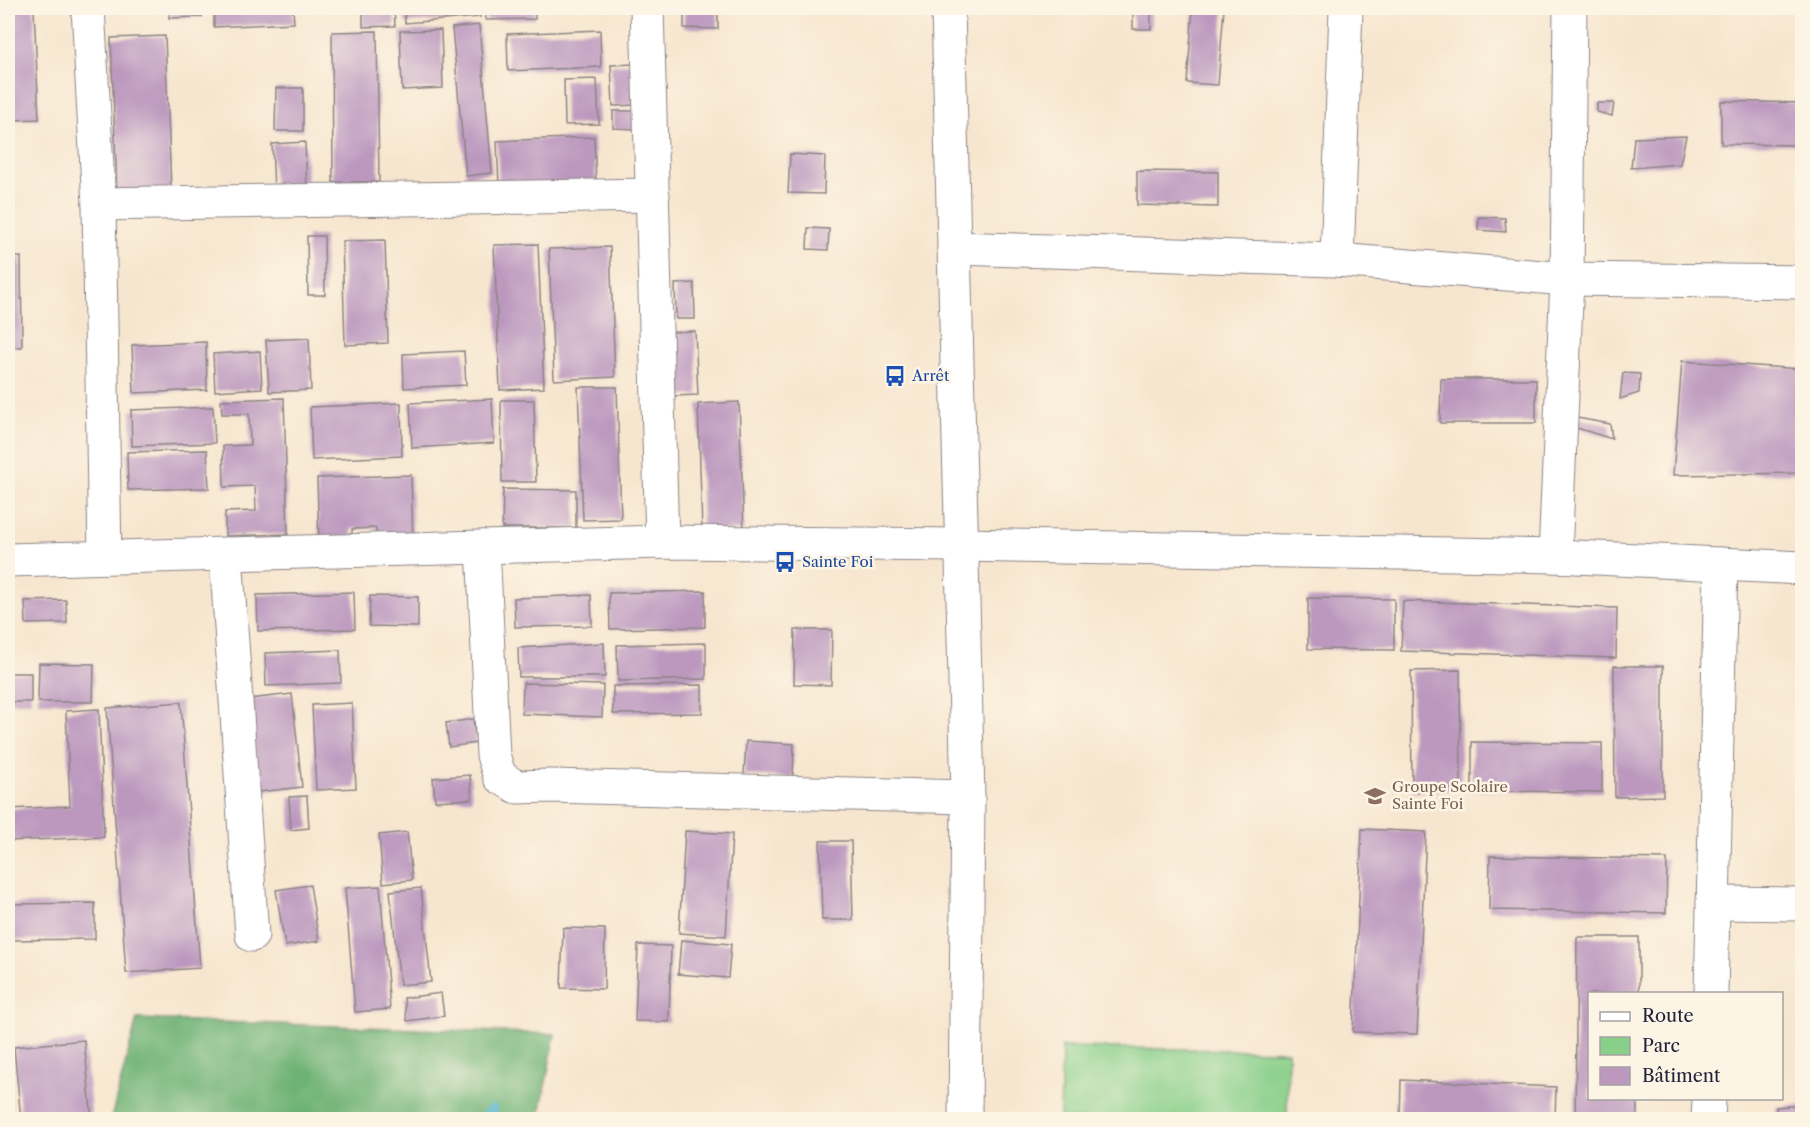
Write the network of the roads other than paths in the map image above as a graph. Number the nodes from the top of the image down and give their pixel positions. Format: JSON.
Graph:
{"nodes":[{"id":1,"x":88,"y":8,"type":"edge"},
{"id":2,"x":647,"y":8,"type":"edge"},
{"id":3,"x":948,"y":8,"type":"edge"},
{"id":4,"x":1346,"y":8,"type":"edge"},
{"id":5,"x":1570,"y":8,"type":"edge"},
{"id":6,"x":653,"y":195,"type":"junction"},
{"id":7,"x":99,"y":204,"type":"junction"},
{"id":8,"x":954,"y":248,"type":"junction"},
{"id":9,"x":1337,"y":260,"type":"junction"},
{"id":10,"x":1567,"y":279,"type":"junction"},
{"id":11,"x":1803,"y":282,"type":"edge"},
{"id":12,"x":662,"y":542,"type":"junction"},
{"id":13,"x":961,"y":545,"type":"junction"},
{"id":14,"x":483,"y":547,"type":"junction"},
{"id":15,"x":226,"y":554,"type":"junction"},
{"id":16,"x":1556,"y":556,"type":"junction"},
{"id":17,"x":105,"y":557,"type":"junction"},
{"id":18,"x":8,"y":560,"type":"edge"},
{"id":19,"x":1721,"y":564,"type":"junction"},
{"id":20,"x":1803,"y":568,"type":"edge"},
{"id":21,"x":968,"y":797,"type":"junction"},
{"id":22,"x":1713,"y":903,"type":"junction"},
{"id":23,"x":1803,"y":904,"type":"edge"},
{"id":24,"x":252,"y":935,"type":"dead end"},
{"id":25,"x":1711,"y":992,"type":"edge"},
{"id":26,"x":1708,"y":1100,"type":"edge"},
{"id":27,"x":965,"y":1119,"type":"edge"},
{"id":28,"x":1708,"y":1119,"type":"edge"}],
"edges":[{"from":1,"to":7,"type":"street"},
{"from":2,"to":6,"type":"street"},
{"from":3,"to":8,"type":"street"},
{"from":4,"to":9,"type":"street"},
{"from":5,"to":10,"type":"street"},
{"from":6,"to":7,"type":"street"},
{"from":6,"to":12,"type":"street"},
{"from":7,"to":17,"type":"street"},
{"from":8,"to":9,"type":"street"},
{"from":8,"to":13,"type":"street"},
{"from":9,"to":10,"type":"street"},
{"from":10,"to":11,"type":"street"},
{"from":10,"to":16,"type":"street"},
{"from":12,"to":13,"type":"street"},
{"from":12,"to":14,"type":"street"},
{"from":13,"to":16,"type":"street"},
{"from":13,"to":21,"type":"street"},
{"from":14,"to":15,"type":"street"},
{"from":14,"to":21,"type":"street"},
{"from":15,"to":17,"type":"street"},
{"from":15,"to":24,"type":"street"},
{"from":16,"to":19,"type":"street"},
{"from":17,"to":18,"type":"street"},
{"from":19,"to":20,"type":"street"},
{"from":19,"to":22,"type":"street"},
{"from":21,"to":27,"type":"street"},
{"from":22,"to":23,"type":"street"},
{"from":22,"to":25,"type":"street"},
{"from":26,"to":28,"type":"street"}]}
